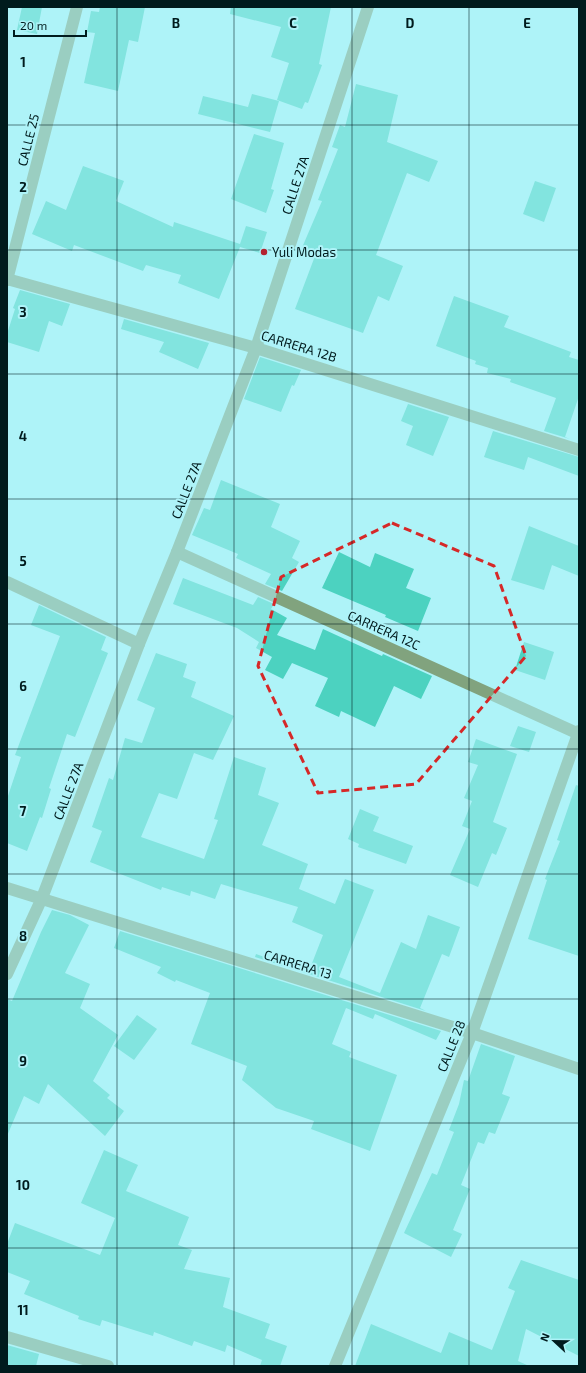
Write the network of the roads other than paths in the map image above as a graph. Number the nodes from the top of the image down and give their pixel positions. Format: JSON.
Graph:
{"nodes":[{"id":1,"x":77,"y":7,"type":"edge"},
{"id":2,"x":368,"y":7,"type":"edge"},
{"id":3,"x":7,"y":279,"type":"edge"},
{"id":4,"x":256,"y":348,"type":"junction"},
{"id":5,"x":579,"y":450,"type":"edge"},
{"id":6,"x":177,"y":552,"type":"junction"},
{"id":7,"x":7,"y":582,"type":"edge"},
{"id":8,"x":139,"y":644,"type":"junction"},
{"id":9,"x":579,"y":733,"type":"edge"},
{"id":10,"x":7,"y":888,"type":"edge"},
{"id":11,"x":42,"y":898,"type":"junction"},
{"id":12,"x":7,"y":974,"type":"edge"},
{"id":13,"x":472,"y":1033,"type":"junction"},
{"id":14,"x":579,"y":1069,"type":"edge"},
{"id":15,"x":7,"y":1337,"type":"edge"},
{"id":16,"x":108,"y":1366,"type":"edge"},
{"id":17,"x":335,"y":1366,"type":"edge"}],
"edges":[{"from":1,"to":3,"type":"street","name":"CALLE 25"},
{"from":2,"to":4,"type":"street","name":"CALLE 27A"},
{"from":3,"to":4,"type":"street","name":"CARRERA 12B"},
{"from":4,"to":5,"type":"street","name":"CARRERA 12B"},
{"from":4,"to":6,"type":"street","name":"CALLE 27A"},
{"from":6,"to":8,"type":"street","name":"CALLE 27A"},
{"from":6,"to":9,"type":"street","name":"CARRERA 12C"},
{"from":7,"to":8,"type":"street"},
{"from":8,"to":11,"type":"street","name":"CALLE 27A"},
{"from":9,"to":13,"type":"street","name":"CALLE 28"},
{"from":10,"to":11,"type":"street","name":"CARRERA 13"},
{"from":11,"to":12,"type":"street","name":"CALLE 27A"},
{"from":11,"to":13,"type":"street","name":"CARRERA 13"},
{"from":13,"to":14,"type":"street","name":"CARRERA 13"},
{"from":13,"to":17,"type":"street","name":"CALLE 28"},
{"from":15,"to":16,"type":"street"}]}
